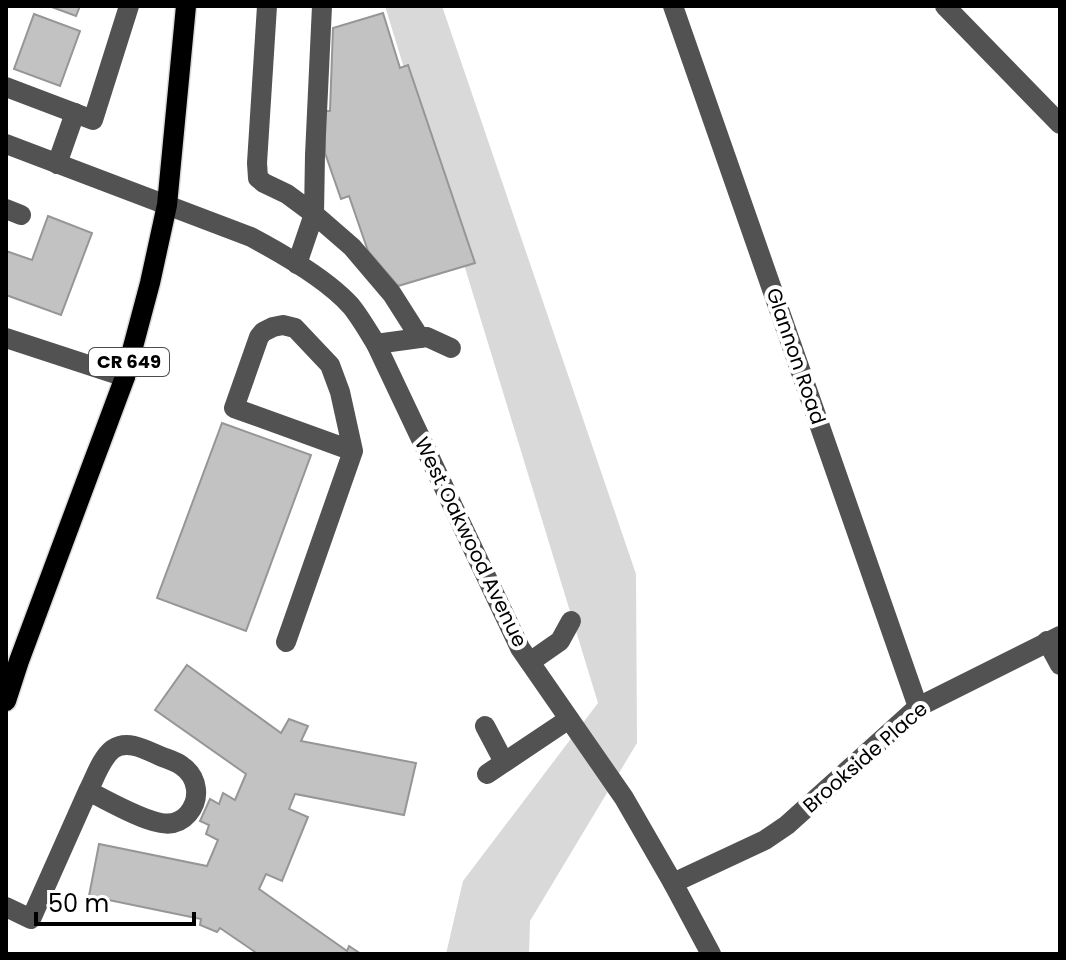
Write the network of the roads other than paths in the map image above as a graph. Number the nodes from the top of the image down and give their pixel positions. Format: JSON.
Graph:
{"nodes":[{"id":1,"x":129,"y":6,"type":"edge"},
{"id":2,"x":186,"y":6,"type":"edge"},
{"id":3,"x":267,"y":6,"type":"edge"},
{"id":4,"x":322,"y":6,"type":"edge"},
{"id":5,"x":673,"y":6,"type":"edge"},
{"id":6,"x":945,"y":6,"type":"edge"},
{"id":7,"x":6,"y":87,"type":"edge"},
{"id":8,"x":75,"y":113,"type":"junction"},
{"id":9,"x":1060,"y":124,"type":"edge"},
{"id":10,"x":6,"y":144,"type":"edge"},
{"id":11,"x":57,"y":164,"type":"junction"},
{"id":12,"x":167,"y":205,"type":"junction"},
{"id":13,"x":314,"y":214,"type":"junction"},
{"id":14,"x":297,"y":264,"type":"junction"},
{"id":15,"x":6,"y":338,"type":"edge"},
{"id":16,"x":420,"y":338,"type":"junction"},
{"id":17,"x":376,"y":344,"type":"junction"},
{"id":18,"x":451,"y":348,"type":"dead end"},
{"id":19,"x":125,"y":377,"type":"junction"},
{"id":20,"x":353,"y":451,"type":"junction"},
{"id":21,"x":571,"y":621,"type":"dead end"},
{"id":22,"x":1054,"y":639,"type":"edge"},
{"id":23,"x":286,"y":642,"type":"dead end"},
{"id":24,"x":530,"y":662,"type":"junction"},
{"id":25,"x":1060,"y":665,"type":"edge"},
{"id":26,"x":6,"y":701,"type":"edge"},
{"id":27,"x":918,"y":707,"type":"junction"},
{"id":28,"x":569,"y":719,"type":"junction"},
{"id":29,"x":485,"y":726,"type":"dead end"},
{"id":30,"x":88,"y":791,"type":"junction"},
{"id":31,"x":673,"y":883,"type":"junction"},
{"id":32,"x":6,"y":907,"type":"edge"},
{"id":33,"x":711,"y":954,"type":"edge"}],
"edges":[{"from":1,"to":8,"type":"street"},
{"from":2,"to":12,"type":"main road","number":"CR 649"},
{"from":3,"to":13,"type":"street"},
{"from":4,"to":13,"type":"street"},
{"from":5,"to":27,"type":"street","name":"Glannon Road"},
{"from":6,"to":9,"type":"street"},
{"from":7,"to":8,"type":"street"},
{"from":8,"to":11,"type":"street"},
{"from":10,"to":11,"type":"street","name":"West Oakwood Avenue"},
{"from":11,"to":12,"type":"street","name":"West Oakwood Avenue"},
{"from":12,"to":14,"type":"street","name":"West Oakwood Avenue"},
{"from":12,"to":19,"type":"main road","number":"CR 649"},
{"from":13,"to":14,"type":"street"},
{"from":13,"to":16,"type":"street"},
{"from":14,"to":17,"type":"street","name":"West Oakwood Avenue"},
{"from":15,"to":19,"type":"street"},
{"from":16,"to":17,"type":"street"},
{"from":16,"to":18,"type":"street"},
{"from":17,"to":24,"type":"street","name":"West Oakwood Avenue"},
{"from":19,"to":26,"type":"main road","number":"CR 649"},
{"from":20,"to":20,"type":"street"},
{"from":20,"to":23,"type":"street"},
{"from":21,"to":24,"type":"street"},
{"from":22,"to":25,"type":"street"},
{"from":22,"to":27,"type":"street","name":"Brookside Place"},
{"from":24,"to":28,"type":"street","name":"West Oakwood Avenue"},
{"from":27,"to":31,"type":"street","name":"Brookside Place"},
{"from":28,"to":29,"type":"street"},
{"from":28,"to":31,"type":"street","name":"West Oakwood Avenue"},
{"from":30,"to":30,"type":"street"},
{"from":30,"to":32,"type":"street"},
{"from":31,"to":33,"type":"street","name":"West Oakwood Avenue"}]}
